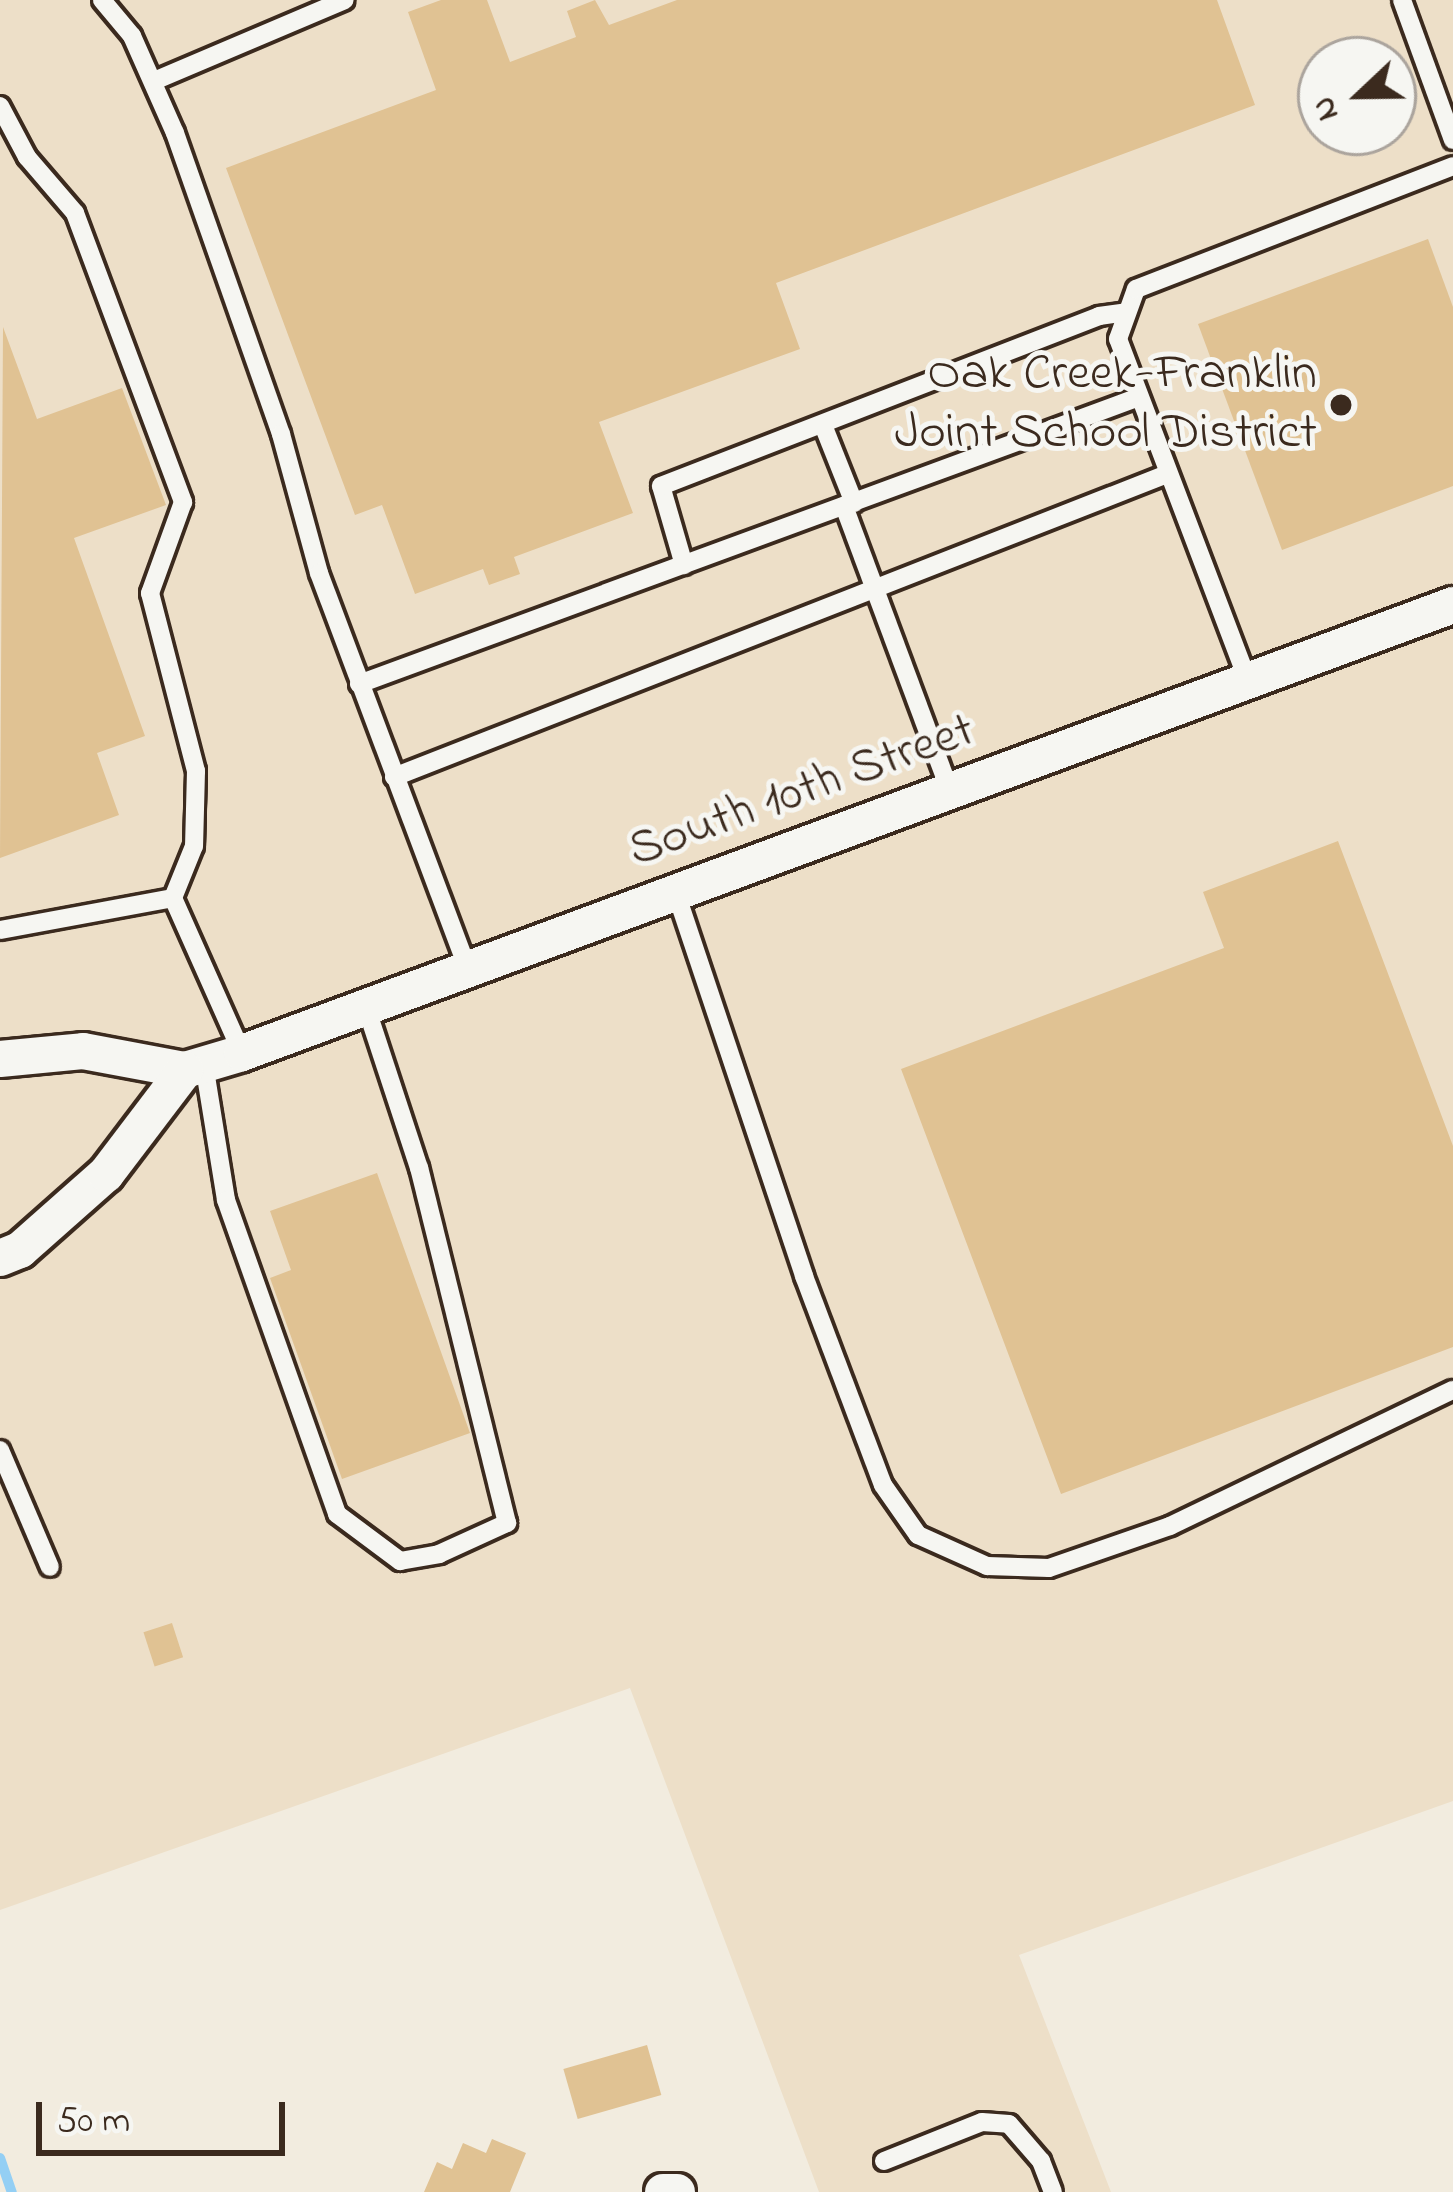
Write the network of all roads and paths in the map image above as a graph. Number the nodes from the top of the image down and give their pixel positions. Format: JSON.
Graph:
{"nodes":[{"id":1,"x":102,"y":0,"type":"edge"},
{"id":2,"x":345,"y":0,"type":"edge"},
{"id":3,"x":1402,"y":0,"type":"edge"},
{"id":4,"x":154,"y":81,"type":"junction"},
{"id":5,"x":0,"y":106,"type":"edge"},
{"id":6,"x":1453,"y":140,"type":"edge"},
{"id":7,"x":1453,"y":166,"type":"edge"},
{"id":8,"x":1127,"y":312,"type":"junction"},
{"id":9,"x":1139,"y":397,"type":"junction"},
{"id":10,"x":823,"y":425,"type":"junction"},
{"id":11,"x":1167,"y":474,"type":"junction"},
{"id":12,"x":849,"y":505,"type":"junction"},
{"id":13,"x":684,"y":565,"type":"junction"},
{"id":14,"x":874,"y":588,"type":"junction"},
{"id":15,"x":1451,"y":611,"type":"edge"},
{"id":16,"x":1248,"y":681,"type":"junction"},
{"id":17,"x":359,"y":684,"type":"junction"},
{"id":18,"x":394,"y":777,"type":"junction"},
{"id":19,"x":950,"y":791,"type":"junction"},
{"id":20,"x":676,"y":893,"type":"junction"},
{"id":21,"x":173,"y":898,"type":"junction"},
{"id":22,"x":0,"y":931,"type":"edge"},
{"id":23,"x":468,"y":970,"type":"junction"},
{"id":24,"x":366,"y":1007,"type":"junction"},
{"id":25,"x":242,"y":1053,"type":"junction"},
{"id":26,"x":0,"y":1059,"type":"edge"},
{"id":27,"x":194,"y":1067,"type":"junction"},
{"id":28,"x":0,"y":1258,"type":"edge"},
{"id":29,"x":1453,"y":1390,"type":"edge"},
{"id":30,"x":0,"y":1450,"type":"edge"},
{"id":31,"x":50,"y":1567,"type":"dead end"},
{"id":32,"x":884,"y":2161,"type":"dead end"},
{"id":33,"x":663,"y":2192,"type":"edge"},
{"id":34,"x":677,"y":2192,"type":"edge"},
{"id":35,"x":1054,"y":2192,"type":"edge"}],
"edges":[{"from":1,"to":4,"type":"lane"},
{"from":2,"to":4,"type":"lane"},
{"from":3,"to":6,"type":"lane"},
{"from":4,"to":17,"type":"lane"},
{"from":5,"to":21,"type":"lane"},
{"from":7,"to":8,"type":"lane"},
{"from":8,"to":9,"type":"lane"},
{"from":8,"to":10,"type":"lane"},
{"from":9,"to":11,"type":"lane"},
{"from":9,"to":12,"type":"lane"},
{"from":10,"to":12,"type":"lane"},
{"from":10,"to":13,"type":"lane"},
{"from":11,"to":14,"type":"lane"},
{"from":11,"to":16,"type":"lane"},
{"from":12,"to":13,"type":"lane"},
{"from":12,"to":14,"type":"lane"},
{"from":13,"to":17,"type":"lane"},
{"from":14,"to":18,"type":"lane"},
{"from":14,"to":19,"type":"lane"},
{"from":15,"to":16,"type":"street","name":"South 10th Street"},
{"from":16,"to":19,"type":"street","name":"South 10th Street"},
{"from":17,"to":18,"type":"lane"},
{"from":18,"to":23,"type":"lane"},
{"from":19,"to":20,"type":"street","name":"South 10th Street"},
{"from":20,"to":23,"type":"street","name":"South 10th Street"},
{"from":20,"to":29,"type":"lane"},
{"from":21,"to":22,"type":"lane"},
{"from":21,"to":25,"type":"lane"},
{"from":23,"to":24,"type":"street","name":"South 10th Street"},
{"from":24,"to":25,"type":"street","name":"South 10th Street"},
{"from":24,"to":27,"type":"lane"},
{"from":25,"to":27,"type":"street","name":"South 10th Street"},
{"from":26,"to":27,"type":"street","name":"South 10th Street"},
{"from":27,"to":28,"type":"street"},
{"from":30,"to":31,"type":"lane"},
{"from":32,"to":35,"type":"lane"},
{"from":33,"to":34,"type":"street"}]}
